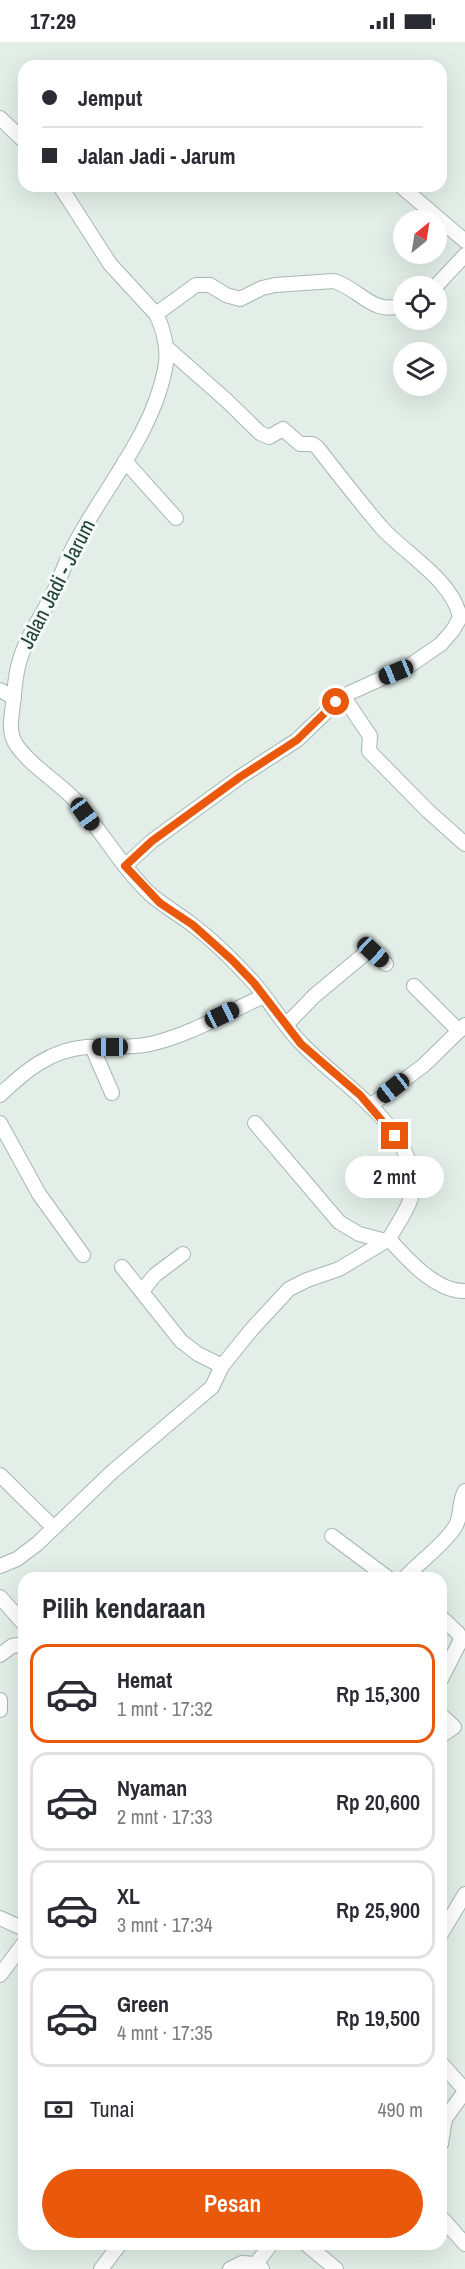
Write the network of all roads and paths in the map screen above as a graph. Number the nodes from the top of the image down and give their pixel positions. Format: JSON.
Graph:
{"nodes":[{"id":1,"x":2,"y":124,"type":"edge"},
{"id":2,"x":18,"y":136,"type":"edge"},
{"id":3,"x":64,"y":192,"type":"edge"},
{"id":4,"x":408,"y":192,"type":"edge"},
{"id":5,"x":465,"y":241,"type":"edge"},
{"id":6,"x":465,"y":255,"type":"edge"},
{"id":7,"x":445,"y":276,"type":"edge"},
{"id":8,"x":393,"y":308,"type":"edge"},
{"id":9,"x":156,"y":314,"type":"junction"},
{"id":10,"x":166,"y":347,"type":"junction"},
{"id":11,"x":124,"y":461,"type":"junction"},
{"id":12,"x":176,"y":518,"type":"dead end"},
{"id":13,"x":460,"y":599,"type":"edge"},
{"id":14,"x":0,"y":690,"type":"edge"},
{"id":15,"x":343,"y":696,"type":"junction"},
{"id":16,"x":14,"y":698,"type":"junction"},
{"id":17,"x":5,"y":723,"type":"edge"},
{"id":18,"x":465,"y":844,"type":"edge"},
{"id":19,"x":125,"y":866,"type":"junction"},
{"id":20,"x":386,"y":964,"type":"dead end"},
{"id":21,"x":414,"y":986,"type":"dead end"},
{"id":22,"x":264,"y":996,"type":"junction"},
{"id":23,"x":286,"y":1025,"type":"junction"},
{"id":24,"x":462,"y":1028,"type":"edge"},
{"id":25,"x":92,"y":1047,"type":"junction"},
{"id":26,"x":2,"y":1090,"type":"edge"},
{"id":27,"x":112,"y":1093,"type":"dead end"},
{"id":28,"x":370,"y":1106,"type":"junction"},
{"id":29,"x":0,"y":1123,"type":"edge"},
{"id":30,"x":255,"y":1123,"type":"dead end"},
{"id":31,"x":388,"y":1240,"type":"junction"},
{"id":32,"x":183,"y":1254,"type":"dead end"},
{"id":33,"x":83,"y":1256,"type":"dead end"},
{"id":34,"x":122,"y":1267,"type":"dead end"},
{"id":35,"x":465,"y":1291,"type":"edge"},
{"id":36,"x":142,"y":1292,"type":"junction"},
{"id":37,"x":222,"y":1366,"type":"junction"},
{"id":38,"x":0,"y":1475,"type":"edge"},
{"id":39,"x":465,"y":1491,"type":"edge"},
{"id":40,"x":54,"y":1528,"type":"junction"},
{"id":41,"x":332,"y":1536,"type":"dead end"},
{"id":42,"x":0,"y":1566,"type":"edge"},
{"id":43,"x":380,"y":1572,"type":"edge"},
{"id":44,"x":411,"y":1572,"type":"edge"},
{"id":45,"x":0,"y":1597,"type":"edge"},
{"id":46,"x":18,"y":1617,"type":"edge"},
{"id":47,"x":447,"y":1623,"type":"edge"},
{"id":48,"x":18,"y":1645,"type":"edge"},
{"id":49,"x":0,"y":1655,"type":"edge"},
{"id":50,"x":447,"y":1667,"type":"edge"},
{"id":51,"x":0,"y":1700,"type":"edge"},
{"id":52,"x":0,"y":1710,"type":"edge"},
{"id":53,"x":465,"y":1894,"type":"edge"},
{"id":54,"x":0,"y":1918,"type":"edge"},
{"id":55,"x":447,"y":1924,"type":"edge"},
{"id":56,"x":18,"y":1926,"type":"edge"},
{"id":57,"x":18,"y":1951,"type":"edge"},
{"id":58,"x":0,"y":1975,"type":"edge"},
{"id":59,"x":447,"y":2069,"type":"edge"},
{"id":60,"x":465,"y":2090,"type":"edge"},
{"id":61,"x":447,"y":2116,"type":"edge"},
{"id":62,"x":447,"y":2224,"type":"edge"},
{"id":63,"x":465,"y":2244,"type":"edge"},
{"id":64,"x":115,"y":2250,"type":"edge"},
{"id":65,"x":268,"y":2250,"type":"edge"},
{"id":66,"x":313,"y":2250,"type":"edge"},
{"id":67,"x":259,"y":2266,"type":"edge"},
{"id":68,"x":101,"y":2269,"type":"edge"},
{"id":69,"x":230,"y":2269,"type":"edge"},
{"id":70,"x":336,"y":2269,"type":"edge"}],
"edges":[{"from":1,"to":2,"type":"street"},
{"from":3,"to":9,"type":"street","name":"Jalan Jadi - Jarum"},
{"from":4,"to":5,"type":"street"},
{"from":6,"to":7,"type":"street"},
{"from":8,"to":9,"type":"street"},
{"from":9,"to":10,"type":"street","name":"Jalan Jadi - Jarum"},
{"from":10,"to":11,"type":"street","name":"Jalan Jadi - Jarum"},
{"from":10,"to":13,"type":"street"},
{"from":11,"to":12,"type":"street"},
{"from":11,"to":16,"type":"street","name":"Jalan Jadi - Jarum"},
{"from":13,"to":15,"type":"street"},
{"from":14,"to":16,"type":"street"},
{"from":15,"to":18,"type":"street"},
{"from":15,"to":19,"type":"street"},
{"from":16,"to":17,"type":"street","name":"Jalan Jadi - Jarum"},
{"from":17,"to":19,"type":"street","name":"Jalan Jadi - Jarum"},
{"from":19,"to":22,"type":"street","name":"Jalan Jadi - Jarum"},
{"from":20,"to":23,"type":"street"},
{"from":21,"to":24,"type":"street"},
{"from":22,"to":23,"type":"street","name":"Jalan Jadi - Jarum"},
{"from":22,"to":25,"type":"street"},
{"from":23,"to":28,"type":"street","name":"Jalan Jadi - Jarum"},
{"from":24,"to":28,"type":"street"},
{"from":25,"to":26,"type":"street"},
{"from":25,"to":27,"type":"street"},
{"from":28,"to":31,"type":"street","name":"Jalan Jadi - Jarum"},
{"from":29,"to":33,"type":"street"},
{"from":30,"to":31,"type":"street"},
{"from":31,"to":35,"type":"street"},
{"from":31,"to":37,"type":"street"},
{"from":32,"to":36,"type":"street"},
{"from":34,"to":36,"type":"street"},
{"from":36,"to":37,"type":"street"},
{"from":37,"to":40,"type":"street"},
{"from":38,"to":40,"type":"street"},
{"from":39,"to":44,"type":"street"},
{"from":40,"to":42,"type":"street"},
{"from":41,"to":43,"type":"street"},
{"from":45,"to":46,"type":"street"},
{"from":47,"to":50,"type":"street"},
{"from":48,"to":49,"type":"street"},
{"from":51,"to":52,"type":"street"},
{"from":53,"to":55,"type":"street"},
{"from":54,"to":56,"type":"street"},
{"from":57,"to":58,"type":"street"},
{"from":59,"to":60,"type":"street"},
{"from":60,"to":61,"type":"street"},
{"from":62,"to":63,"type":"street"},
{"from":64,"to":68,"type":"street"},
{"from":65,"to":67,"type":"street"},
{"from":66,"to":70,"type":"street"},
{"from":67,"to":69,"type":"street"}]}
